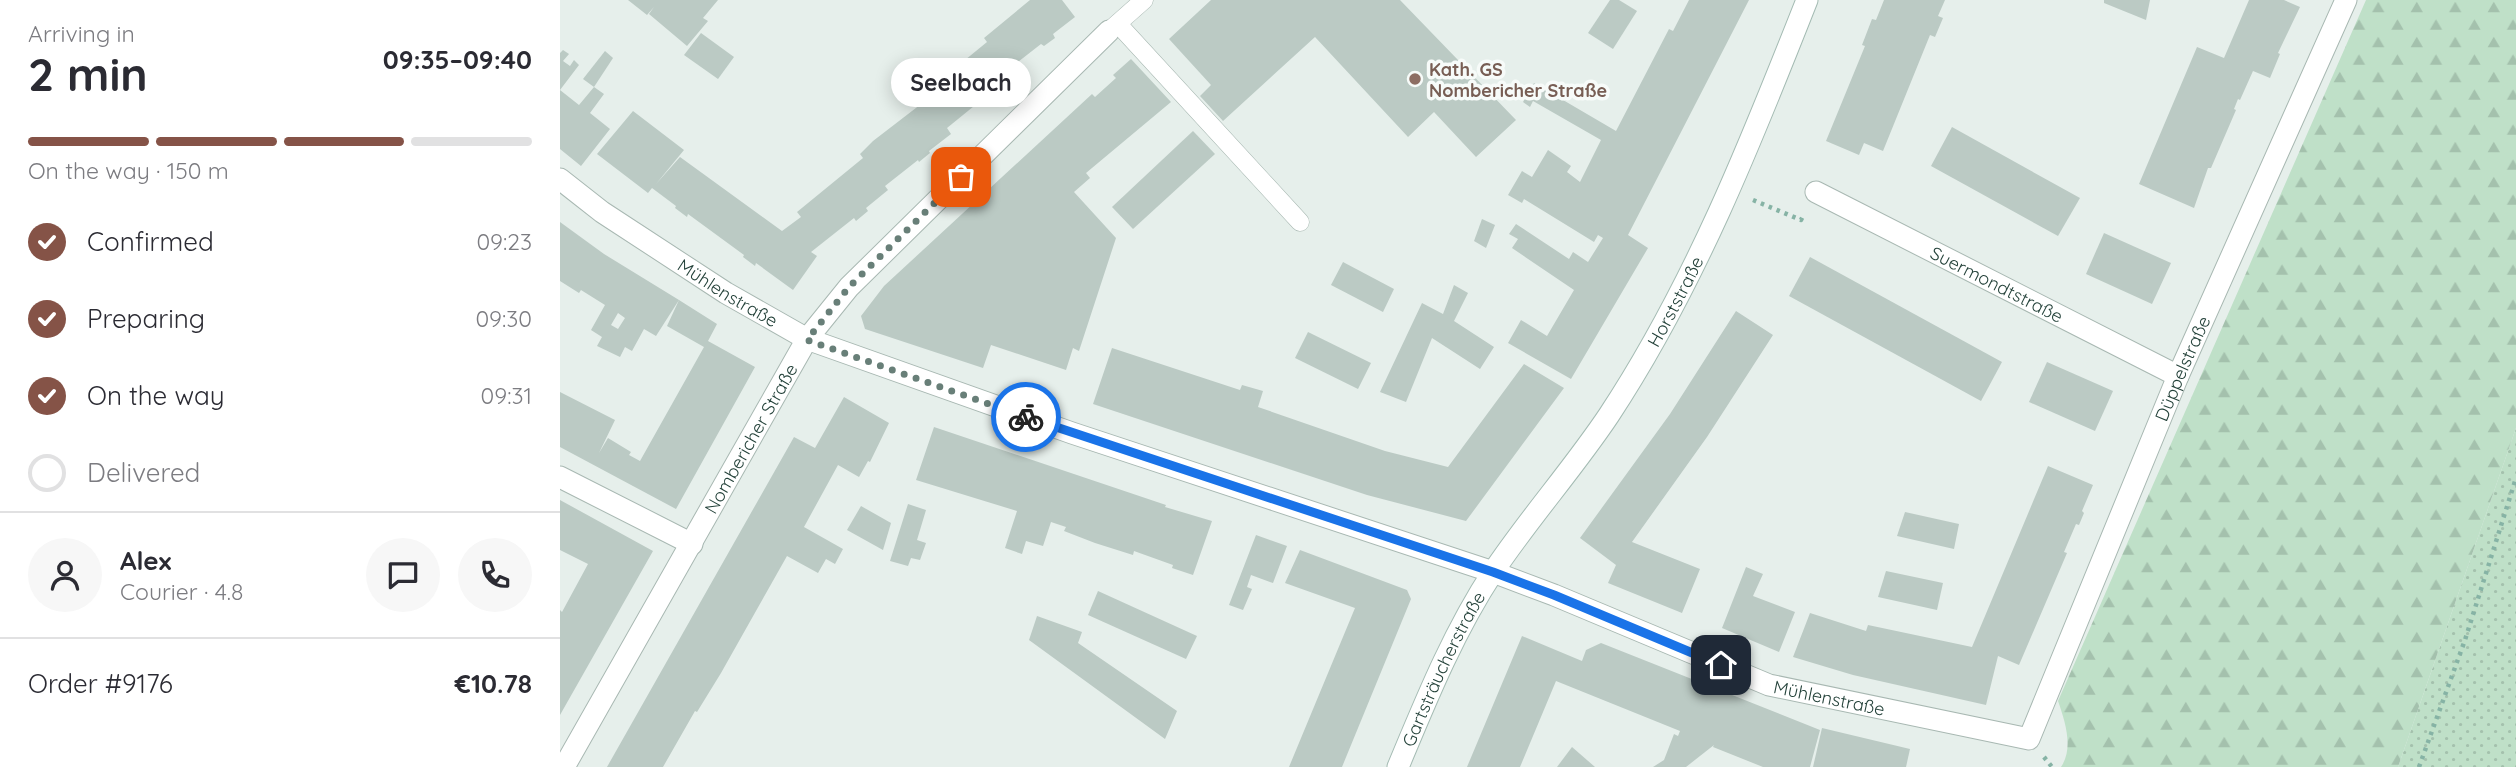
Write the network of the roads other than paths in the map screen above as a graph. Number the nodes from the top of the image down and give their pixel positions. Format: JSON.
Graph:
{"nodes":[{"id":1,"x":1144,"y":0,"type":"edge"},
{"id":2,"x":1807,"y":0,"type":"edge"},
{"id":3,"x":2346,"y":0,"type":"edge"},
{"id":4,"x":1114,"y":28,"type":"junction"},
{"id":5,"x":560,"y":179,"type":"edge"},
{"id":6,"x":1816,"y":192,"type":"road end"},
{"id":7,"x":1300,"y":222,"type":"dead end"},
{"id":8,"x":807,"y":340,"type":"junction"},
{"id":9,"x":2178,"y":376,"type":"junction"},
{"id":10,"x":560,"y":477,"type":"edge"},
{"id":11,"x":692,"y":544,"type":"junction"},
{"id":12,"x":1493,"y":572,"type":"junction"},
{"id":13,"x":2029,"y":739,"type":"joint"},
{"id":14,"x":565,"y":767,"type":"edge"},
{"id":15,"x":1398,"y":767,"type":"edge"}],
"edges":[{"from":1,"to":4,"type":"lane"},
{"from":2,"to":12,"type":"street","name":"Horststraße"},
{"from":3,"to":9,"type":"street","name":"Düppelstraße"},
{"from":4,"to":7,"type":"lane"},
{"from":4,"to":8,"type":"street","name":"Nombericher Straße"},
{"from":5,"to":8,"type":"street","name":"Mühlenstraße"},
{"from":6,"to":9,"type":"street","name":"Suermondtstraße"},
{"from":8,"to":11,"type":"street","name":"Nombericher Straße"},
{"from":8,"to":12,"type":"street","name":"Mühlenstraße"},
{"from":9,"to":13,"type":"street","name":"Düppelstraße"},
{"from":10,"to":11,"type":"street"},
{"from":11,"to":14,"type":"street","name":"Nombericher Straße"},
{"from":12,"to":13,"type":"street","name":"Mühlenstraße"},
{"from":12,"to":15,"type":"street","name":"Gartsträucherstraße"}]}
